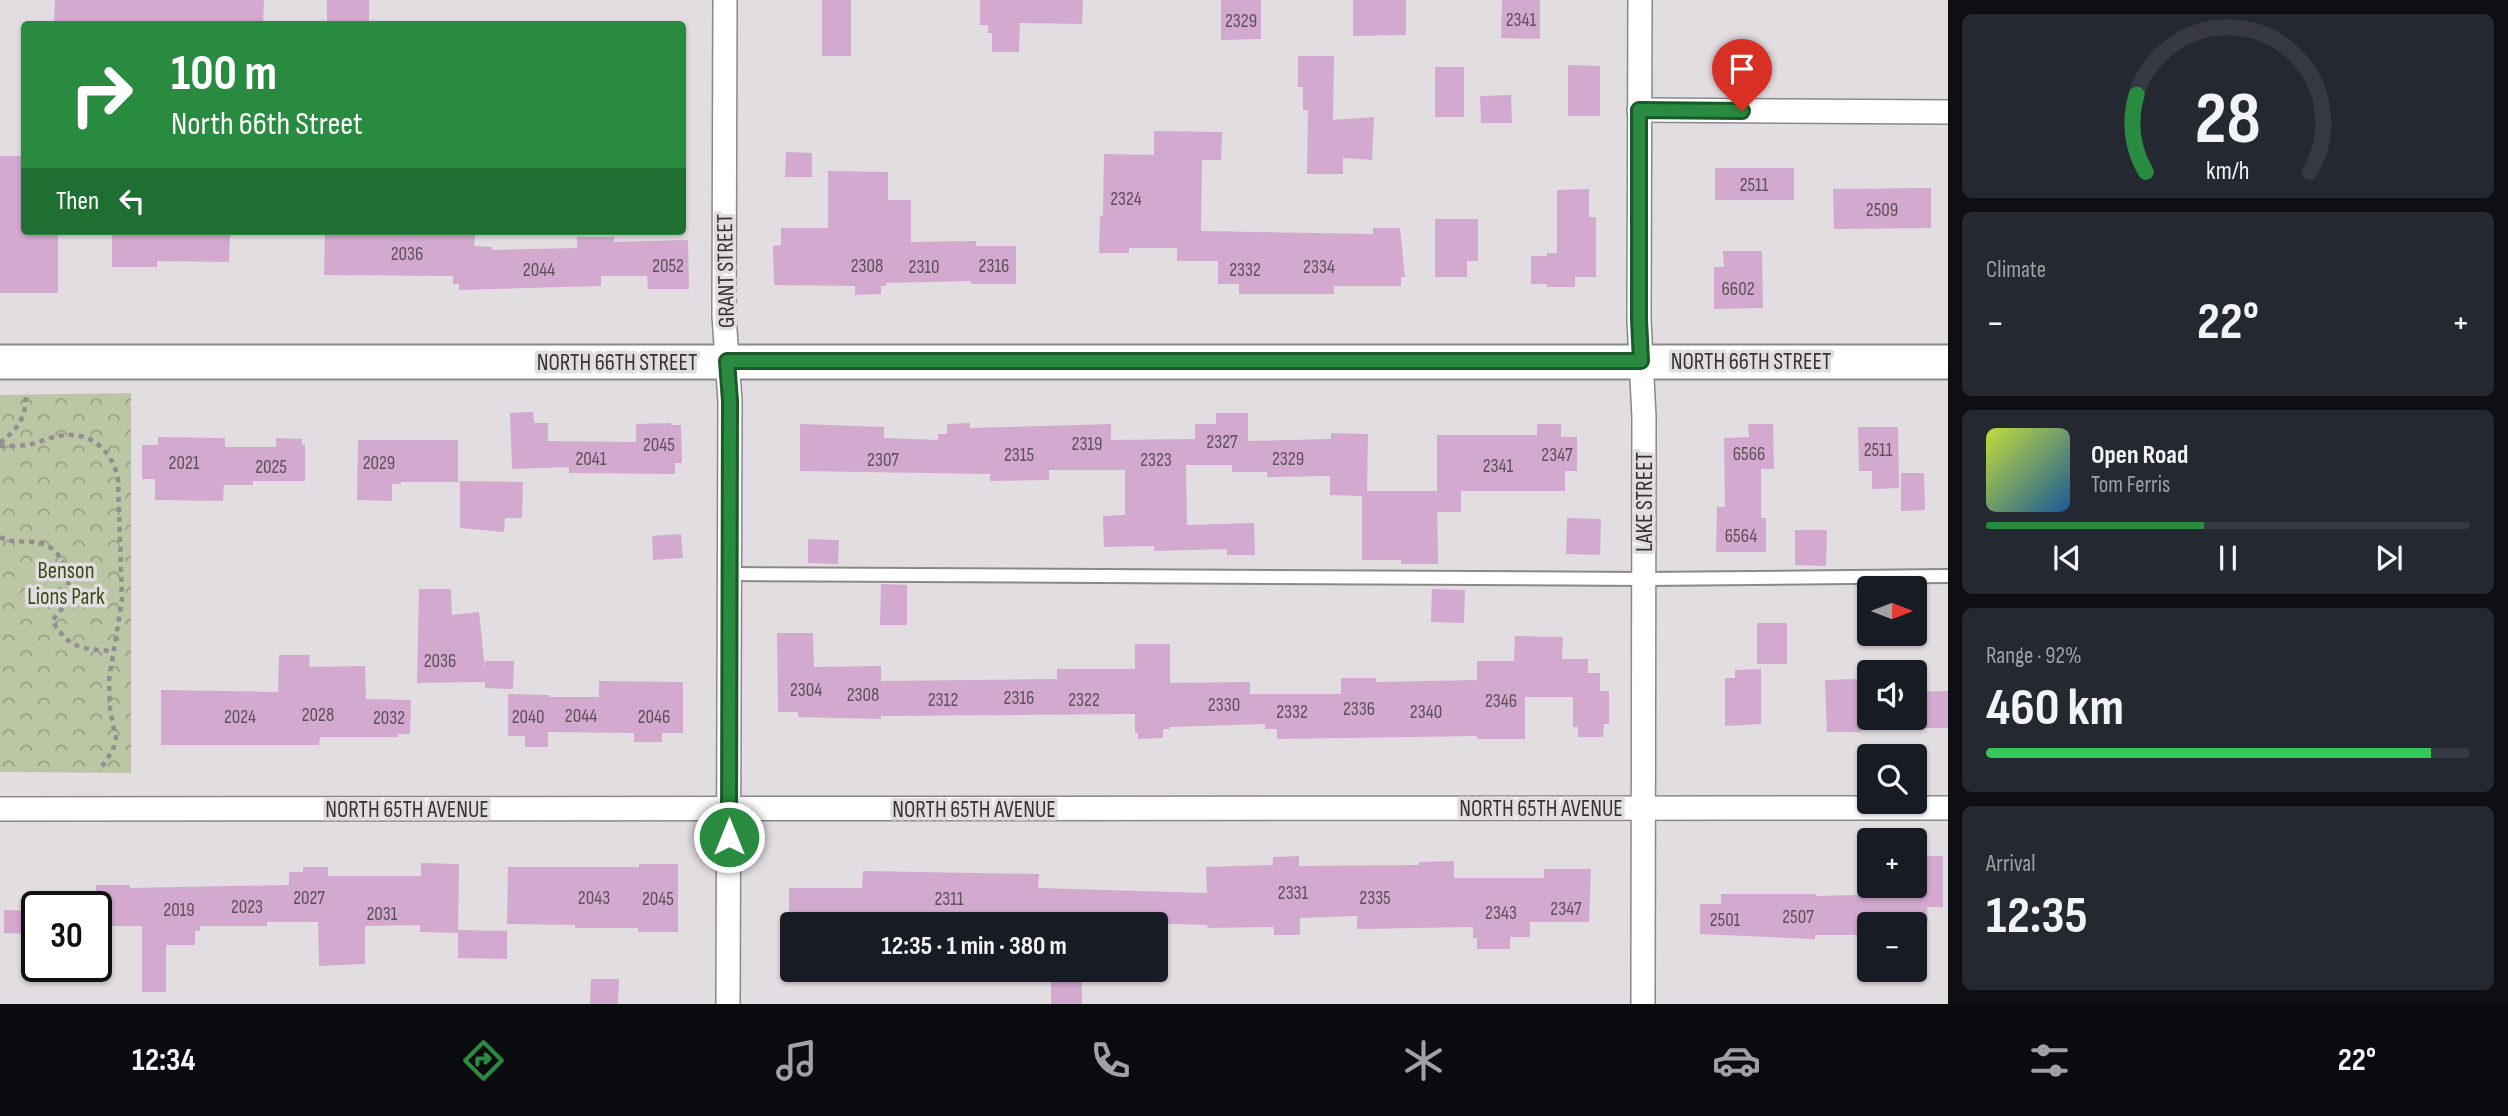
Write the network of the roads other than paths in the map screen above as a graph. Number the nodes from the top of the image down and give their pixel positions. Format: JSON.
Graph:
{"nodes":[{"id":1,"x":725,"y":0,"type":"edge"},
{"id":2,"x":1640,"y":0,"type":"edge"},
{"id":3,"x":1639,"y":110,"type":"junction"},
{"id":4,"x":1948,"y":112,"type":"edge"},
{"id":5,"x":727,"y":361,"type":"junction"},
{"id":6,"x":1641,"y":361,"type":"junction"},
{"id":7,"x":0,"y":362,"type":"edge"},
{"id":8,"x":1948,"y":362,"type":"edge"},
{"id":9,"x":729,"y":574,"type":"junction"},
{"id":10,"x":1948,"y":576,"type":"edge"},
{"id":11,"x":1644,"y":579,"type":"junction"},
{"id":12,"x":1644,"y":808,"type":"junction"},
{"id":13,"x":1948,"y":808,"type":"edge"},
{"id":14,"x":0,"y":809,"type":"edge"},
{"id":15,"x":729,"y":809,"type":"junction"},
{"id":16,"x":728,"y":1004,"type":"edge"},
{"id":17,"x":1643,"y":1004,"type":"edge"}],
"edges":[{"from":1,"to":5,"type":"street","name":"GRANT STREET"},
{"from":2,"to":3,"type":"street","name":"LAKE STREET"},
{"from":3,"to":4,"type":"street"},
{"from":3,"to":6,"type":"street","name":"LAKE STREET"},
{"from":5,"to":6,"type":"street","name":"NORTH 66TH STREET"},
{"from":5,"to":7,"type":"street","name":"NORTH 66TH STREET"},
{"from":5,"to":9,"type":"street","name":"GRANT STREET"},
{"from":6,"to":8,"type":"street","name":"NORTH 66TH STREET"},
{"from":6,"to":11,"type":"street","name":"LAKE STREET"},
{"from":9,"to":11,"type":"lane"},
{"from":9,"to":15,"type":"street","name":"GRANT STREET"},
{"from":10,"to":11,"type":"lane"},
{"from":11,"to":12,"type":"street","name":"LAKE STREET"},
{"from":12,"to":13,"type":"street","name":"NORTH 65TH AVENUE"},
{"from":12,"to":15,"type":"street","name":"NORTH 65TH AVENUE"},
{"from":12,"to":17,"type":"street","name":"LAKE STREET"},
{"from":14,"to":15,"type":"street","name":"NORTH 65TH AVENUE"},
{"from":15,"to":16,"type":"street","name":"GRANT STREET"}]}
